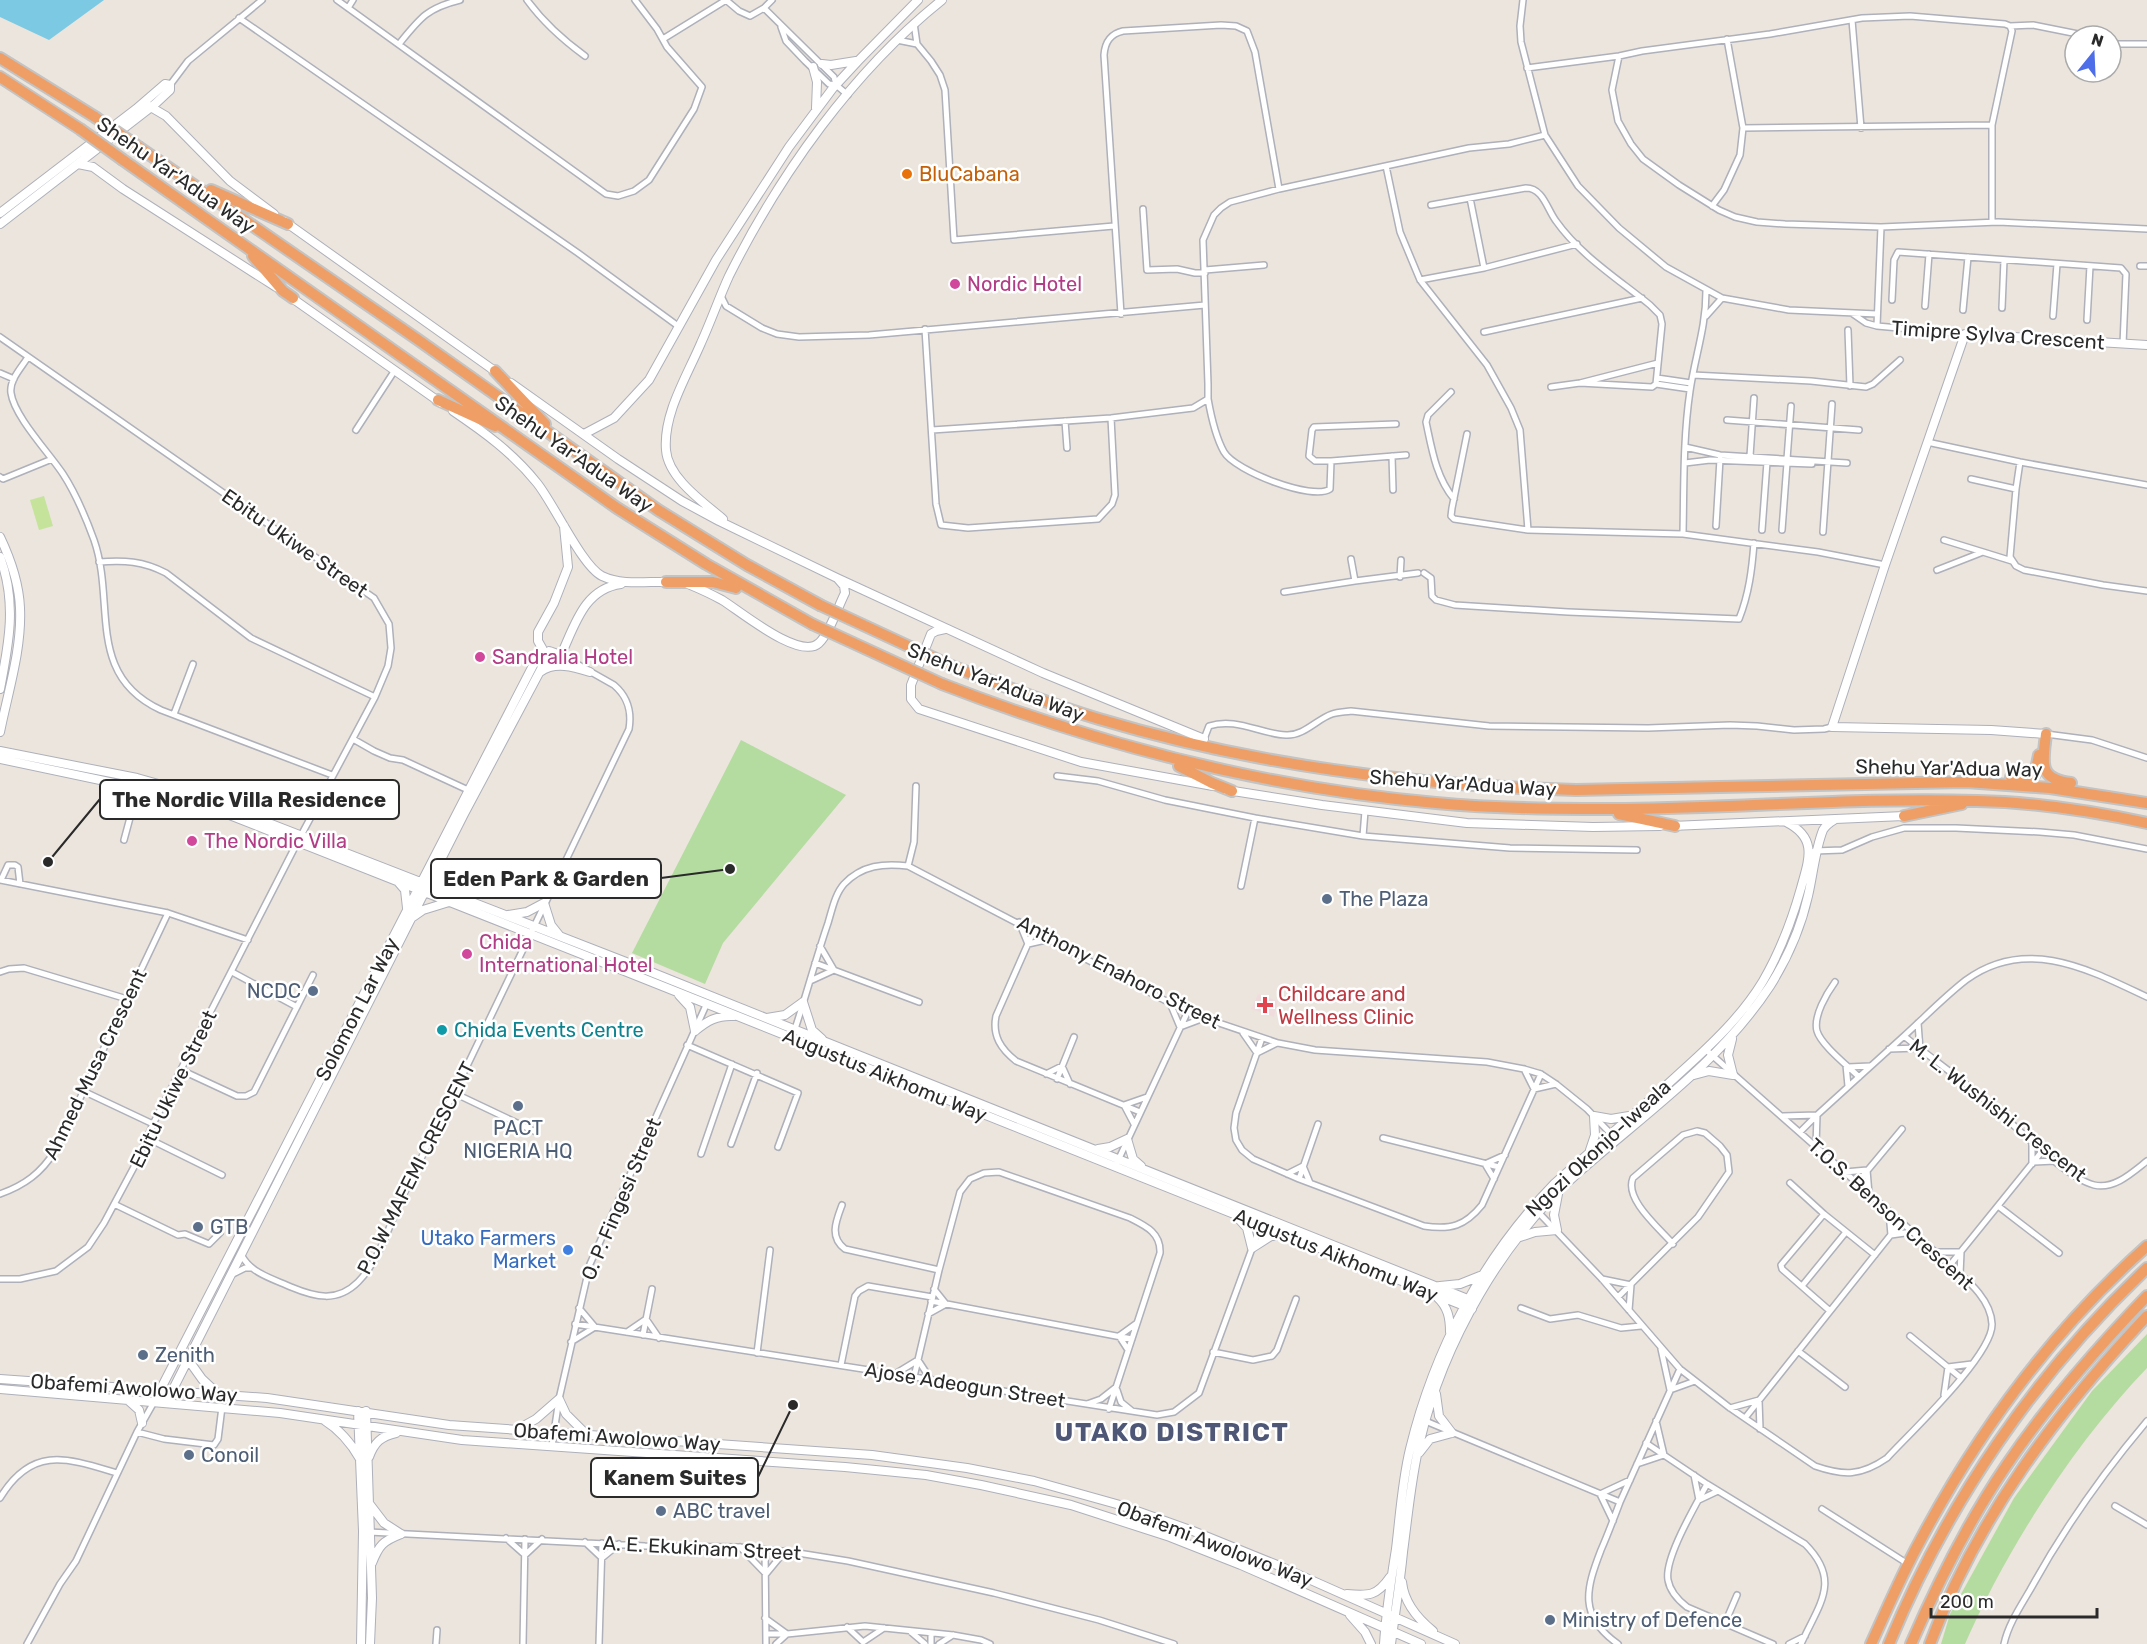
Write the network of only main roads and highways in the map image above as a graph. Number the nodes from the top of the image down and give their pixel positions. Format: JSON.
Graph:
{"nodes":[{"id":1,"x":0,"y":58,"type":"edge"},
{"id":2,"x":0,"y":77,"type":"edge"},
{"id":3,"x":167,"y":165,"type":"junction"},
{"id":4,"x":208,"y":220,"type":"junction"},
{"id":5,"x":288,"y":224,"type":"road end"},
{"id":6,"x":293,"y":298,"type":"road end"},
{"id":7,"x":495,"y":371,"type":"road end"},
{"id":8,"x":438,"y":400,"type":"road end"},
{"id":9,"x":562,"y":442,"type":"junction"},
{"id":10,"x":537,"y":449,"type":"junction"},
{"id":11,"x":666,"y":582,"type":"road end"},
{"id":12,"x":784,"y":608,"type":"junction"},
{"id":13,"x":1204,"y":739,"type":"road end"},
{"id":14,"x":1151,"y":754,"type":"junction"},
{"id":15,"x":1252,"y":757,"type":"junction"},
{"id":16,"x":1966,"y":782,"type":"junction"},
{"id":17,"x":1232,"y":791,"type":"road end"},
{"id":18,"x":2129,"y":799,"type":"junction"},
{"id":19,"x":1980,"y":801,"type":"junction"},
{"id":20,"x":2147,"y":803,"type":"edge"},
{"id":21,"x":1586,"y":808,"type":"junction"},
{"id":22,"x":1904,"y":816,"type":"road end"},
{"id":23,"x":2147,"y":823,"type":"edge"},
{"id":24,"x":1675,"y":826,"type":"road end"},
{"id":25,"x":2147,"y":1246,"type":"edge"},
{"id":26,"x":2147,"y":1268,"type":"edge"},
{"id":27,"x":2147,"y":1296,"type":"edge"},
{"id":28,"x":2147,"y":1316,"type":"edge"},
{"id":29,"x":2039,"y":1420,"type":"junction"},
{"id":30,"x":1981,"y":1466,"type":"junction"},
{"id":31,"x":2010,"y":1486,"type":"junction"},
{"id":32,"x":1944,"y":1497,"type":"junction"},
{"id":33,"x":1871,"y":1644,"type":"edge"},
{"id":34,"x":1889,"y":1644,"type":"edge"},
{"id":35,"x":1911,"y":1644,"type":"edge"},
{"id":36,"x":1930,"y":1644,"type":"edge"}],
"edges":[{"from":1,"to":3,"type":"highway","name":"Shehu Yar'Adua Way","bridge":true},
{"from":2,"to":4,"type":"highway","name":"Shehu Yar'Adua Way","bridge":true},
{"from":3,"to":5,"type":"highway"},
{"from":3,"to":9,"type":"highway","name":"Shehu Yar'Adua Way"},
{"from":4,"to":6,"type":"highway"},
{"from":4,"to":10,"type":"highway","name":"Shehu Yar'Adua Way"},
{"from":7,"to":9,"type":"highway"},
{"from":8,"to":10,"type":"highway"},
{"from":9,"to":15,"type":"highway","name":"Shehu Yar'Adua Way","bridge":true},
{"from":10,"to":12,"type":"highway","name":"Shehu Yar'Adua Way"},
{"from":11,"to":12,"type":"highway"},
{"from":12,"to":14,"type":"highway","name":"Shehu Yar'Adua Way","bridge":true},
{"from":13,"to":15,"type":"highway"},
{"from":14,"to":17,"type":"highway"},
{"from":14,"to":21,"type":"highway","name":"Shehu Yar'Adua Way"},
{"from":15,"to":16,"type":"highway","name":"Shehu Yar'Adua Way"},
{"from":16,"to":18,"type":"highway","name":"Shehu Yar'Adua Way"},
{"from":16,"to":18,"type":"highway"},
{"from":18,"to":20,"type":"highway","name":"Shehu Yar'Adua Way"},
{"from":19,"to":21,"type":"highway","name":"Shehu Yar'Adua Way"},
{"from":19,"to":22,"type":"highway"},
{"from":19,"to":23,"type":"highway","name":"Shehu Yar'Adua Way"},
{"from":21,"to":24,"type":"highway"},
{"from":25,"to":32,"type":"highway"},
{"from":26,"to":30,"type":"highway"},
{"from":27,"to":29,"type":"highway"},
{"from":28,"to":31,"type":"highway"},
{"from":29,"to":31,"type":"highway"},
{"from":29,"to":35,"type":"highway"},
{"from":30,"to":32,"type":"highway"},
{"from":30,"to":34,"type":"highway"},
{"from":31,"to":36,"type":"highway"},
{"from":32,"to":33,"type":"highway"}]}
